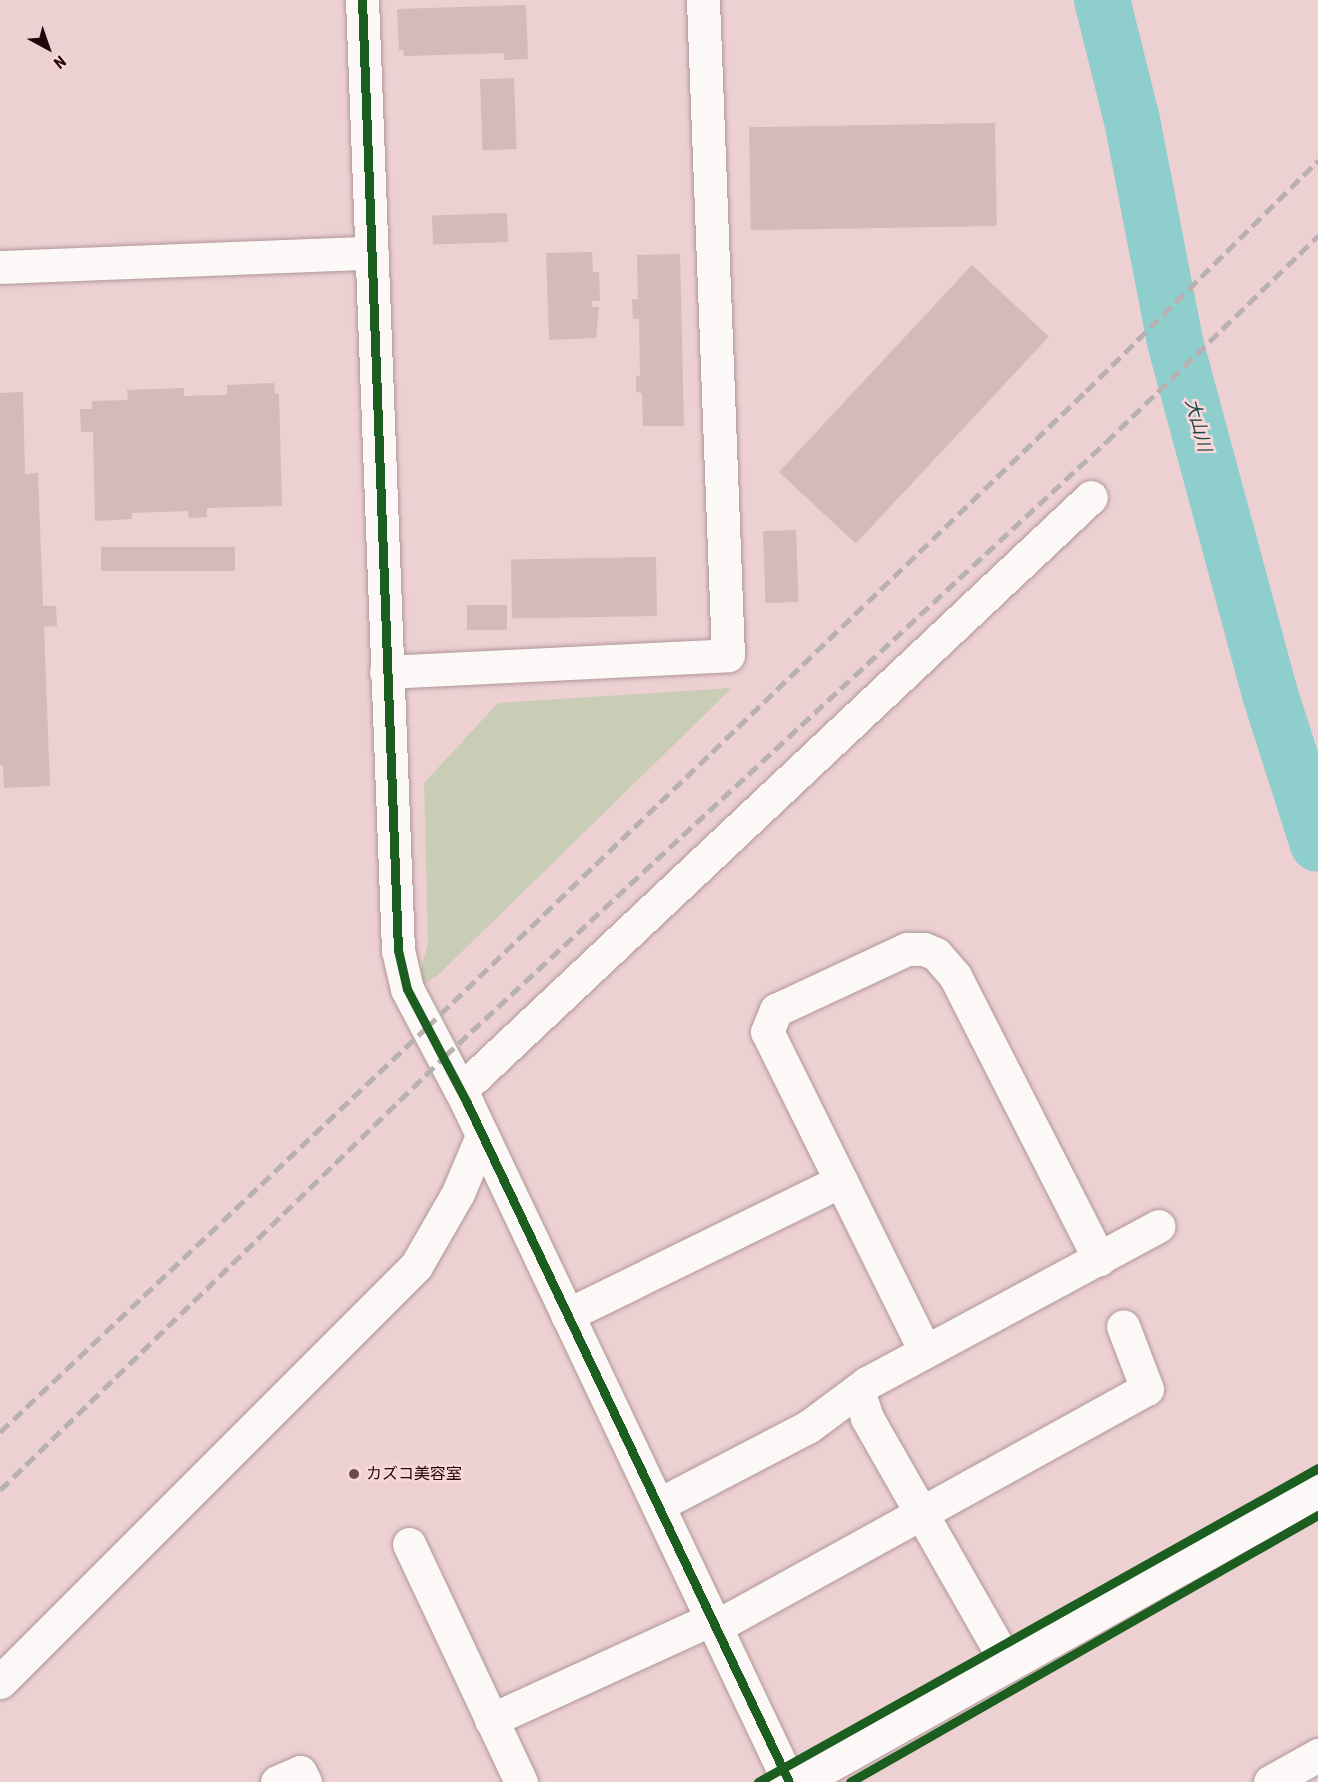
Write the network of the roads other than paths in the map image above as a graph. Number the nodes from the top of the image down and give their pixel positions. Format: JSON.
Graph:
{"nodes":[{"id":1,"x":362,"y":0,"type":"edge"},
{"id":2,"x":703,"y":0,"type":"edge"},
{"id":3,"x":372,"y":254,"type":"junction"},
{"id":4,"x":0,"y":267,"type":"edge"},
{"id":5,"x":1091,"y":496,"type":"dead end"},
{"id":6,"x":386,"y":672,"type":"junction"},
{"id":7,"x":461,"y":1090,"type":"junction"},
{"id":8,"x":482,"y":1136,"type":"junction"},
{"id":9,"x":841,"y":1181,"type":"junction"},
{"id":10,"x":1158,"y":1226,"type":"dead end"},
{"id":11,"x":1099,"y":1259,"type":"junction"},
{"id":12,"x":567,"y":1315,"type":"junction"},
{"id":13,"x":1123,"y":1326,"type":"dead end"},
{"id":14,"x":925,"y":1351,"type":"junction"},
{"id":15,"x":858,"y":1390,"type":"junction"},
{"id":16,"x":1318,"y":1491,"type":"edge"},
{"id":17,"x":658,"y":1506,"type":"junction"},
{"id":18,"x":923,"y":1514,"type":"junction"},
{"id":19,"x":409,"y":1544,"type":"dead end"},
{"id":20,"x":713,"y":1623,"type":"junction"},
{"id":21,"x":1008,"y":1665,"type":"junction"},
{"id":22,"x":0,"y":1682,"type":"edge"},
{"id":23,"x":491,"y":1720,"type":"junction"},
{"id":24,"x":1318,"y":1755,"type":"edge"},
{"id":25,"x":277,"y":1782,"type":"edge"},
{"id":26,"x":305,"y":1782,"type":"edge"},
{"id":27,"x":521,"y":1782,"type":"edge"},
{"id":28,"x":789,"y":1782,"type":"edge"},
{"id":29,"x":800,"y":1782,"type":"edge"},
{"id":30,"x":1270,"y":1782,"type":"edge"}],
"edges":[{"from":1,"to":3,"type":"street"},
{"from":2,"to":6,"type":"street"},
{"from":3,"to":4,"type":"street"},
{"from":3,"to":6,"type":"street"},
{"from":5,"to":7,"type":"street"},
{"from":6,"to":7,"type":"street"},
{"from":7,"to":8,"type":"street"},
{"from":8,"to":12,"type":"street"},
{"from":8,"to":22,"type":"street"},
{"from":9,"to":11,"type":"street"},
{"from":9,"to":12,"type":"street"},
{"from":9,"to":14,"type":"street"},
{"from":10,"to":11,"type":"street"},
{"from":11,"to":14,"type":"street"},
{"from":12,"to":17,"type":"street"},
{"from":13,"to":18,"type":"street"},
{"from":14,"to":15,"type":"street"},
{"from":15,"to":17,"type":"street"},
{"from":15,"to":18,"type":"street"},
{"from":16,"to":21,"type":"street"},
{"from":17,"to":20,"type":"street"},
{"from":18,"to":20,"type":"street"},
{"from":18,"to":21,"type":"street"},
{"from":19,"to":23,"type":"street"},
{"from":20,"to":23,"type":"street"},
{"from":20,"to":28,"type":"street"},
{"from":21,"to":29,"type":"street"},
{"from":23,"to":27,"type":"street"},
{"from":24,"to":30,"type":"street"},
{"from":25,"to":26,"type":"street"}]}
